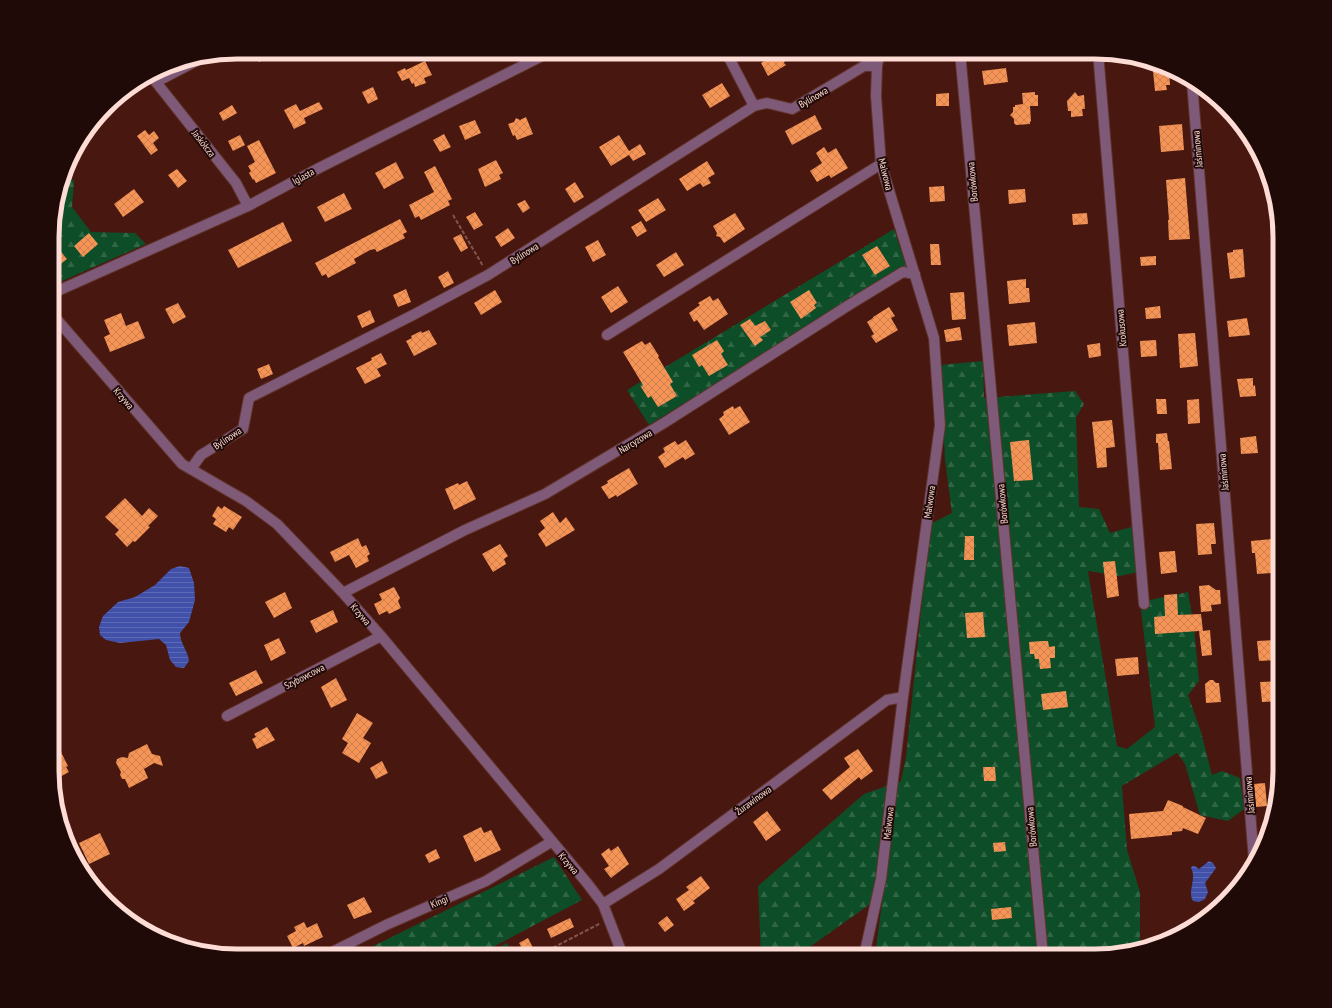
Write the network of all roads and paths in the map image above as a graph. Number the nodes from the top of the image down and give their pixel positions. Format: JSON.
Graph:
{"nodes":[{"id":1,"x":530,"y":59,"type":"edge"},
{"id":2,"x":730,"y":59,"type":"edge"},
{"id":3,"x":878,"y":59,"type":"edge"},
{"id":4,"x":961,"y":59,"type":"edge"},
{"id":5,"x":1099,"y":59,"type":"edge"},
{"id":6,"x":877,"y":66,"type":"junction"},
{"id":7,"x":154,"y":79,"type":"edge"},
{"id":8,"x":1192,"y":88,"type":"edge"},
{"id":9,"x":754,"y":106,"type":"junction"},
{"id":10,"x":881,"y":164,"type":"junction"},
{"id":11,"x":248,"y":206,"type":"junction"},
{"id":12,"x":453,"y":215,"type":"dead end"},
{"id":13,"x":915,"y":274,"type":"junction"},
{"id":14,"x":488,"y":275,"type":"junction"},
{"id":15,"x":59,"y":290,"type":"edge"},
{"id":16,"x":59,"y":322,"type":"edge"},
{"id":17,"x":607,"y":335,"type":"dead end"},
{"id":18,"x":192,"y":469,"type":"junction"},
{"id":19,"x":343,"y":593,"type":"junction"},
{"id":20,"x":1144,"y":604,"type":"dead end"},
{"id":21,"x":381,"y":636,"type":"junction"},
{"id":22,"x":903,"y":697,"type":"junction"},
{"id":23,"x":227,"y":716,"type":"dead end"},
{"id":24,"x":551,"y":842,"type":"junction"},
{"id":25,"x":1253,"y":853,"type":"edge"},
{"id":26,"x":603,"y":904,"type":"junction"},
{"id":27,"x":609,"y":919,"type":"junction"},
{"id":28,"x":338,"y":949,"type":"edge"},
{"id":29,"x":551,"y":949,"type":"edge"},
{"id":30,"x":620,"y":949,"type":"edge"},
{"id":31,"x":866,"y":949,"type":"edge"},
{"id":32,"x":1042,"y":949,"type":"edge"}],
"edges":[{"from":1,"to":11,"type":"street","name":"Iglasta"},
{"from":2,"to":9,"type":"street"},
{"from":3,"to":6,"type":"street","name":"Malwowa"},
{"from":4,"to":32,"type":"street","name":"Borówkowa"},
{"from":5,"to":20,"type":"street","name":"Krokusowa"},
{"from":6,"to":9,"type":"street","name":"Bylinowa"},
{"from":6,"to":10,"type":"street","name":"Malwowa"},
{"from":7,"to":11,"type":"street","name":"Jaskółcza"},
{"from":8,"to":25,"type":"street","name":"Jaśminowa"},
{"from":9,"to":14,"type":"street","name":"Bylinowa"},
{"from":10,"to":13,"type":"street","name":"Malwowa"},
{"from":10,"to":17,"type":"street"},
{"from":11,"to":15,"type":"street","name":"Iglasta"},
{"from":12,"to":14,"type":"path"},
{"from":13,"to":19,"type":"street","name":"Narcyzowa"},
{"from":13,"to":22,"type":"street","name":"Malwowa"},
{"from":14,"to":18,"type":"street","name":"Bylinowa"},
{"from":16,"to":18,"type":"street","name":"Krzywa"},
{"from":18,"to":19,"type":"street","name":"Krzywa"},
{"from":19,"to":21,"type":"street","name":"Krzywa"},
{"from":21,"to":23,"type":"street","name":"Szybowcowa"},
{"from":21,"to":24,"type":"street","name":"Krzywa"},
{"from":22,"to":26,"type":"street","name":"Żurawinowa"},
{"from":22,"to":31,"type":"street","name":"Malwowa"},
{"from":24,"to":26,"type":"street","name":"Krzywa"},
{"from":24,"to":28,"type":"street","name":"Kingi"},
{"from":26,"to":27,"type":"street","name":"Krzywa"},
{"from":27,"to":29,"type":"path"},
{"from":27,"to":30,"type":"street","name":"Krzywa"}]}
